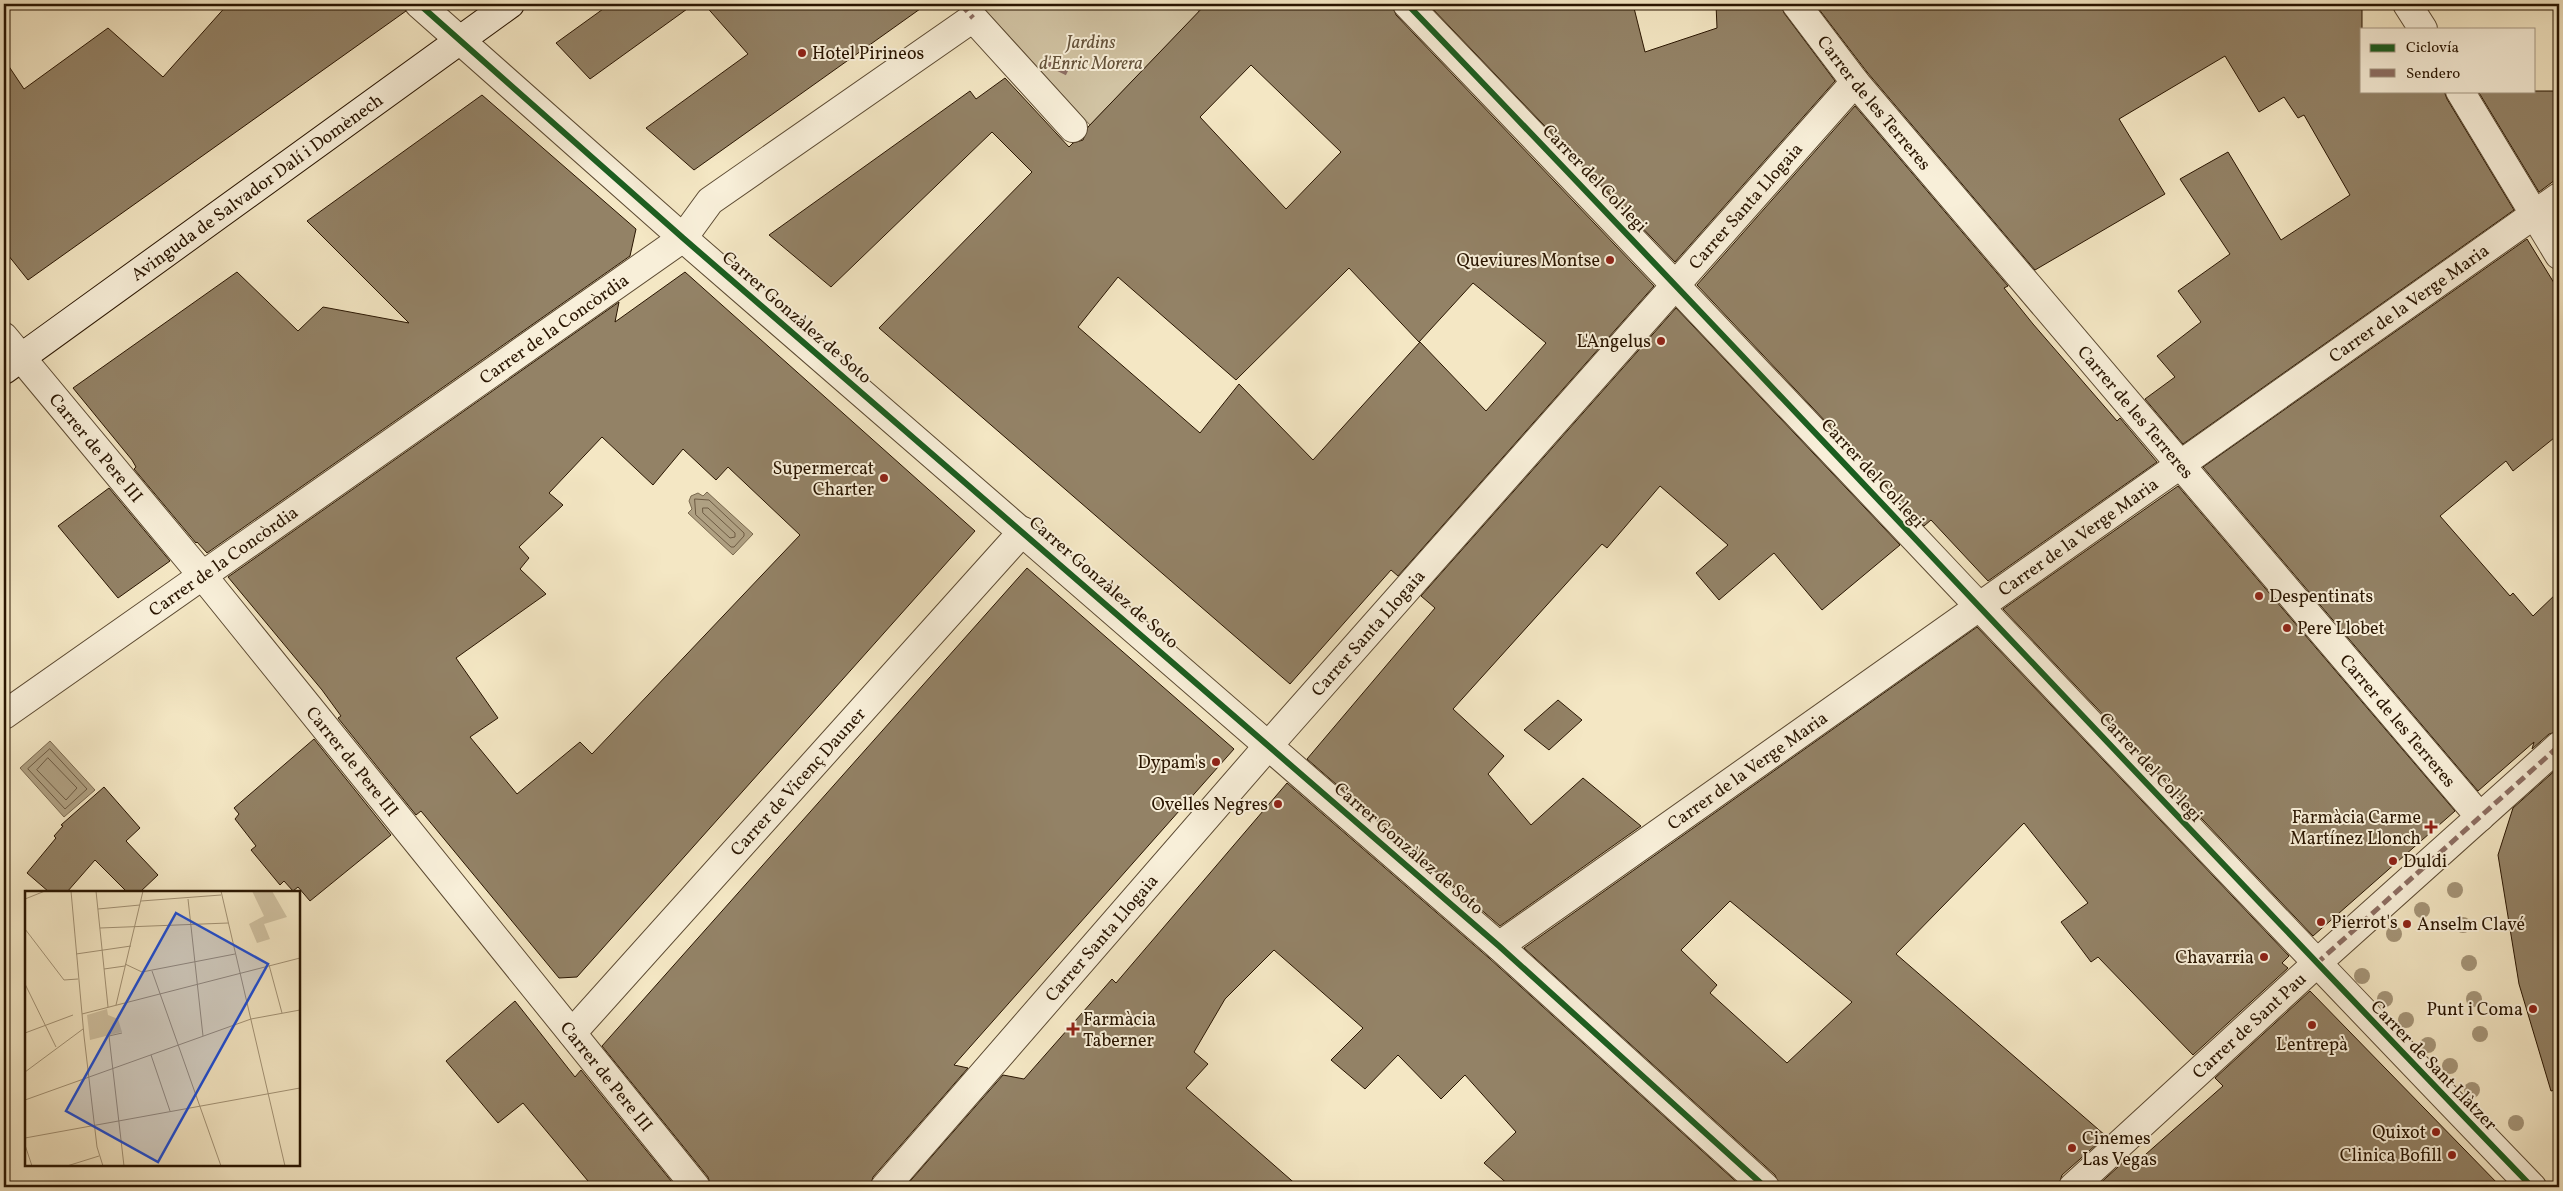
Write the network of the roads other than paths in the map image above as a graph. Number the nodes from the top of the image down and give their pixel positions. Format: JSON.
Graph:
{"nodes":[{"id":1,"x":419,"y":4,"type":"edge"},
{"id":2,"x":510,"y":4,"type":"edge"},
{"id":3,"x":1407,"y":4,"type":"edge"},
{"id":4,"x":1796,"y":4,"type":"edge"},
{"id":5,"x":2407,"y":4,"type":"edge"},
{"id":6,"x":2421,"y":28,"type":"edge"},
{"id":7,"x":460,"y":40,"type":"junction"},
{"id":8,"x":1855,"y":82,"type":"junction"},
{"id":9,"x":2461,"y":92,"type":"edge"},
{"id":10,"x":1073,"y":128,"type":"dead end"},
{"id":11,"x":2559,"y":197,"type":"edge"},
{"id":12,"x":2535,"y":214,"type":"junction"},
{"id":13,"x":683,"y":238,"type":"junction"},
{"id":14,"x":2559,"y":255,"type":"edge"},
{"id":15,"x":1676,"y":284,"type":"junction"},
{"id":16,"x":4,"y":337,"type":"edge"},
{"id":17,"x":12,"y":364,"type":"edge"},
{"id":18,"x":2180,"y":465,"type":"junction"},
{"id":19,"x":1023,"y":531,"type":"junction"},
{"id":20,"x":202,"y":576,"type":"junction"},
{"id":21,"x":1977,"y":606,"type":"junction"},
{"id":22,"x":4,"y":715,"type":"edge"},
{"id":23,"x":1268,"y":746,"type":"junction"},
{"id":24,"x":2559,"y":746,"type":"edge"},
{"id":25,"x":2480,"y":817,"type":"junction"},
{"id":26,"x":1499,"y":946,"type":"junction"},
{"id":27,"x":2316,"y":964,"type":"junction"},
{"id":28,"x":572,"y":1033,"type":"junction"},
{"id":29,"x":696,"y":1187,"type":"edge"},
{"id":30,"x":885,"y":1187,"type":"edge"},
{"id":31,"x":1765,"y":1187,"type":"edge"},
{"id":32,"x":2073,"y":1187,"type":"edge"},
{"id":33,"x":2532,"y":1187,"type":"edge"}],
"edges":[{"from":1,"to":7,"type":"street","name":"Carrer Gonzàlez de Soto"},
{"from":2,"to":7,"type":"street","name":"Avinguda de Salvador Dalí i Domènech"},
{"from":3,"to":15,"type":"street","name":"Carrer del Col·legi"},
{"from":4,"to":8,"type":"street","name":"Carrer de les Terreres"},
{"from":5,"to":6,"type":"street"},
{"from":7,"to":13,"type":"street","name":"Carrer Gonzàlez de Soto"},
{"from":7,"to":17,"type":"street","name":"Avinguda de Salvador Dalí i Domènech"},
{"from":8,"to":15,"type":"street","name":"Carrer Santa Llogaia"},
{"from":8,"to":18,"type":"street","name":"Carrer de les Terreres"},
{"from":9,"to":12,"type":"street"},
{"from":10,"to":13,"type":"street","name":"Carrer de la Concòrdia"},
{"from":11,"to":12,"type":"street","name":"Carrer de la Verge Maria"},
{"from":12,"to":14,"type":"street"},
{"from":12,"to":18,"type":"street","name":"Carrer de la Verge Maria"},
{"from":13,"to":19,"type":"street","name":"Carrer Gonzàlez de Soto"},
{"from":13,"to":20,"type":"street","name":"Carrer de la Concòrdia"},
{"from":15,"to":21,"type":"street","name":"Carrer del Col·legi"},
{"from":15,"to":23,"type":"street","name":"Carrer Santa Llogaia"},
{"from":16,"to":17,"type":"street","name":"Carrer de Pere III"},
{"from":17,"to":20,"type":"street","name":"Carrer de Pere III"},
{"from":18,"to":21,"type":"street","name":"Carrer de la Verge Maria"},
{"from":18,"to":25,"type":"street","name":"Carrer de les Terreres"},
{"from":19,"to":23,"type":"street","name":"Carrer Gonzàlez de Soto"},
{"from":19,"to":28,"type":"street","name":"Carrer de Vicenç Dauner"},
{"from":20,"to":22,"type":"street","name":"Carrer de la Concòrdia"},
{"from":20,"to":28,"type":"street","name":"Carrer de Pere III"},
{"from":21,"to":26,"type":"street","name":"Carrer de la Verge Maria"},
{"from":21,"to":27,"type":"street","name":"Carrer del Col·legi"},
{"from":23,"to":26,"type":"street","name":"Carrer Gonzàlez de Soto"},
{"from":23,"to":30,"type":"street","name":"Carrer Santa Llogaia"},
{"from":24,"to":25,"type":"street","name":"Carrer de Sant Pau"},
{"from":25,"to":27,"type":"street","name":"Carrer de Sant Pau"},
{"from":26,"to":31,"type":"street","name":"Carrer Gonzàlez de Soto"},
{"from":27,"to":32,"type":"street","name":"Carrer de Sant Pau"},
{"from":27,"to":33,"type":"street","name":"Carrer de Sant Llàtzer"},
{"from":28,"to":29,"type":"street","name":"Carrer de Pere III"}]}
